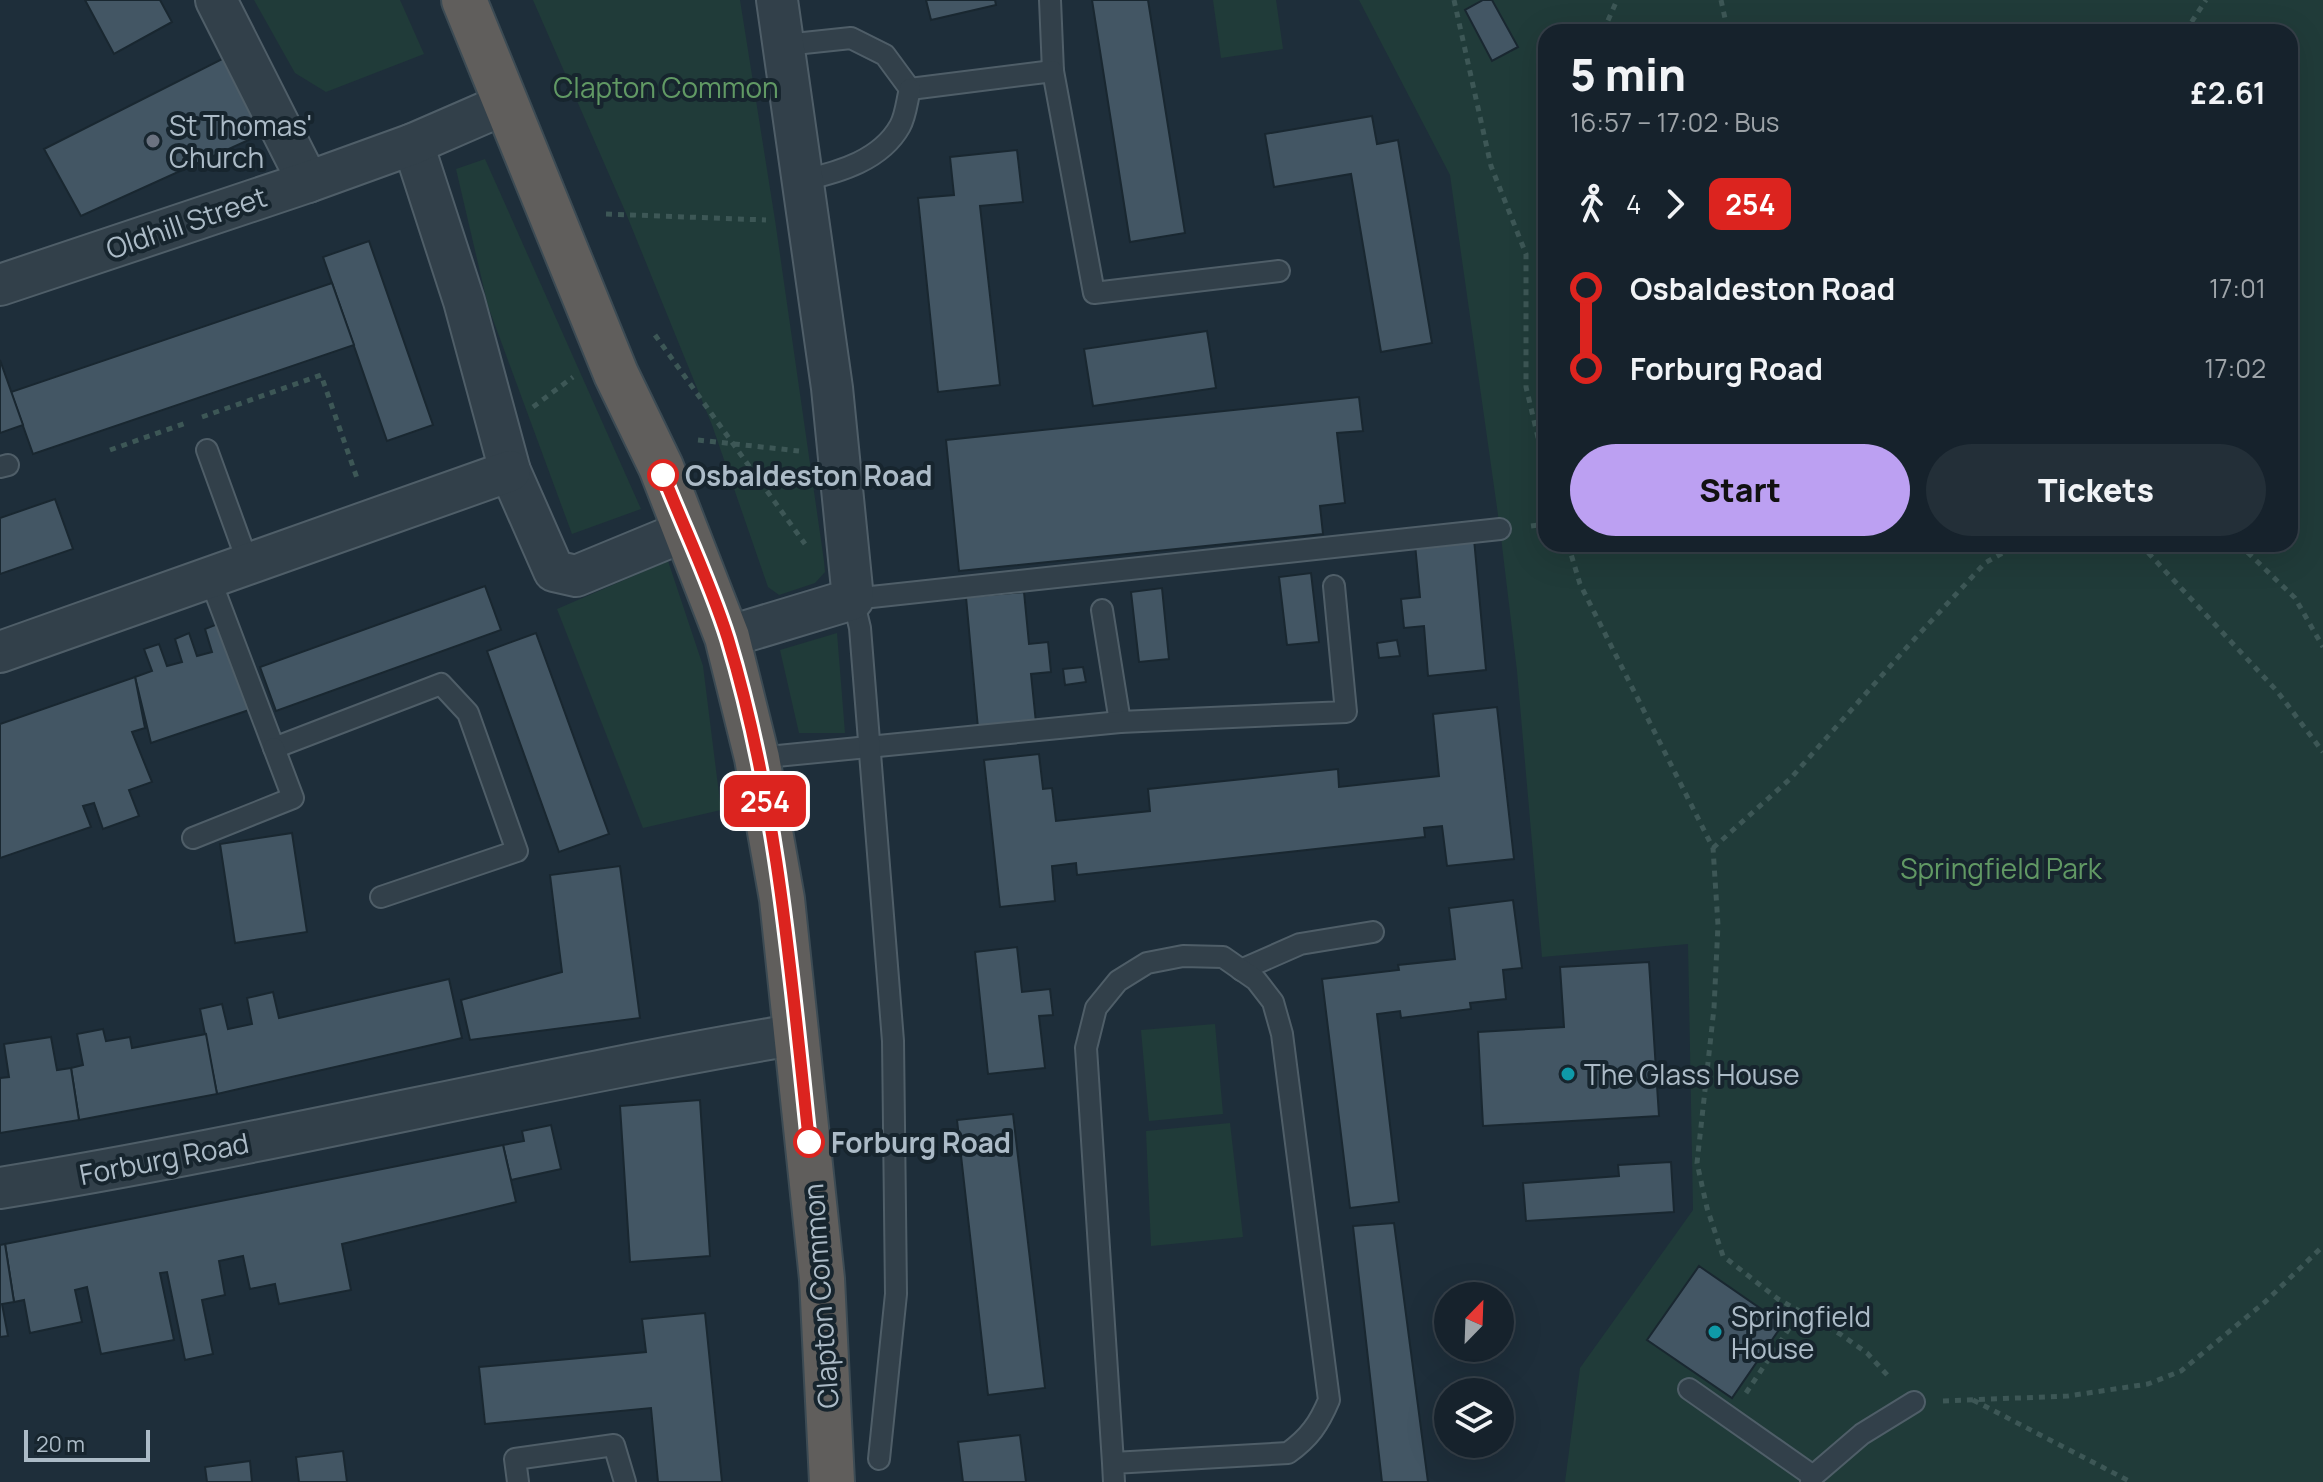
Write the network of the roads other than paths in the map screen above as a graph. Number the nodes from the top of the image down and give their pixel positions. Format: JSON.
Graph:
{"nodes":[{"id":1,"x":216,"y":0,"type":"edge"},
{"id":2,"x":464,"y":0,"type":"edge"},
{"id":3,"x":777,"y":0,"type":"edge"},
{"id":4,"x":1050,"y":0,"type":"edge"},
{"id":5,"x":785,"y":45,"type":"junction"},
{"id":6,"x":1053,"y":71,"type":"junction"},
{"id":7,"x":910,"y":89,"type":"junction"},
{"id":8,"x":505,"y":104,"type":"junction"},
{"id":9,"x":413,"y":144,"type":"junction"},
{"id":10,"x":804,"y":180,"type":"junction"},
{"id":11,"x":308,"y":182,"type":"junction"},
{"id":12,"x":1279,"y":271,"type":"dead end"},
{"id":13,"x":1,"y":282,"type":"edge"},
{"id":14,"x":207,"y":450,"type":"dead end"},
{"id":15,"x":510,"y":471,"type":"junction"},
{"id":16,"x":1500,"y":529,"type":"dead end"},
{"id":17,"x":685,"y":531,"type":"junction"},
{"id":18,"x":248,"y":563,"type":"junction"},
{"id":19,"x":209,"y":576,"type":"junction"},
{"id":20,"x":1334,"y":586,"type":"dead end"},
{"id":21,"x":853,"y":599,"type":"junction"},
{"id":22,"x":1102,"y":610,"type":"dead end"},
{"id":23,"x":727,"y":637,"type":"junction"},
{"id":24,"x":0,"y":652,"type":"edge"},
{"id":25,"x":1120,"y":722,"type":"junction"},
{"id":26,"x":871,"y":747,"type":"junction"},
{"id":27,"x":274,"y":748,"type":"junction"},
{"id":28,"x":757,"y":758,"type":"junction"},
{"id":29,"x":193,"y":838,"type":"dead end"},
{"id":30,"x":381,"y":897,"type":"dead end"},
{"id":31,"x":1373,"y":932,"type":"dead end"},
{"id":32,"x":1241,"y":970,"type":"junction"},
{"id":33,"x":798,"y":1034,"type":"junction"},
{"id":34,"x":0,"y":1188,"type":"edge"},
{"id":35,"x":1689,"y":1389,"type":"dead end"},
{"id":36,"x":1914,"y":1402,"type":"road end"},
{"id":37,"x":879,"y":1459,"type":"dead end"},
{"id":38,"x":1113,"y":1473,"type":"edge"},
{"id":39,"x":1812,"y":1479,"type":"edge"},
{"id":40,"x":518,"y":1482,"type":"edge"},
{"id":41,"x":625,"y":1482,"type":"edge"},
{"id":42,"x":832,"y":1482,"type":"edge"}],
"edges":[{"from":1,"to":11,"type":"street"},
{"from":2,"to":8,"type":"highway","name":"Clapton Common"},
{"from":3,"to":5,"type":"street"},
{"from":4,"to":6,"type":"lane"},
{"from":5,"to":7,"type":"lane"},
{"from":5,"to":10,"type":"street"},
{"from":6,"to":7,"type":"lane"},
{"from":6,"to":12,"type":"lane"},
{"from":7,"to":10,"type":"lane"},
{"from":8,"to":9,"type":"street","name":"Oldhill Street"},
{"from":8,"to":17,"type":"highway","name":"Clapton Common"},
{"from":9,"to":11,"type":"street","name":"Oldhill Street"},
{"from":9,"to":15,"type":"street"},
{"from":10,"to":21,"type":"street"},
{"from":11,"to":13,"type":"street","name":"Oldhill Street"},
{"from":14,"to":18,"type":"lane"},
{"from":15,"to":17,"type":"street"},
{"from":15,"to":18,"type":"street"},
{"from":16,"to":21,"type":"lane"},
{"from":17,"to":23,"type":"highway","name":"Clapton Common"},
{"from":18,"to":19,"type":"street"},
{"from":19,"to":24,"type":"street"},
{"from":19,"to":27,"type":"lane"},
{"from":20,"to":25,"type":"lane"},
{"from":21,"to":23,"type":"street"},
{"from":21,"to":26,"type":"lane"},
{"from":22,"to":25,"type":"lane"},
{"from":23,"to":28,"type":"highway","name":"Clapton Common"},
{"from":25,"to":26,"type":"lane"},
{"from":26,"to":28,"type":"lane"},
{"from":26,"to":37,"type":"lane"},
{"from":27,"to":29,"type":"lane"},
{"from":27,"to":30,"type":"lane"},
{"from":28,"to":33,"type":"highway","name":"Clapton Common"},
{"from":31,"to":32,"type":"lane"},
{"from":32,"to":38,"type":"lane"},
{"from":32,"to":38,"type":"lane"},
{"from":33,"to":34,"type":"street","name":"Forburg Road"},
{"from":33,"to":42,"type":"highway","name":"Clapton Common"},
{"from":35,"to":39,"type":"lane"},
{"from":36,"to":39,"type":"lane"},
{"from":40,"to":41,"type":"lane"}]}
